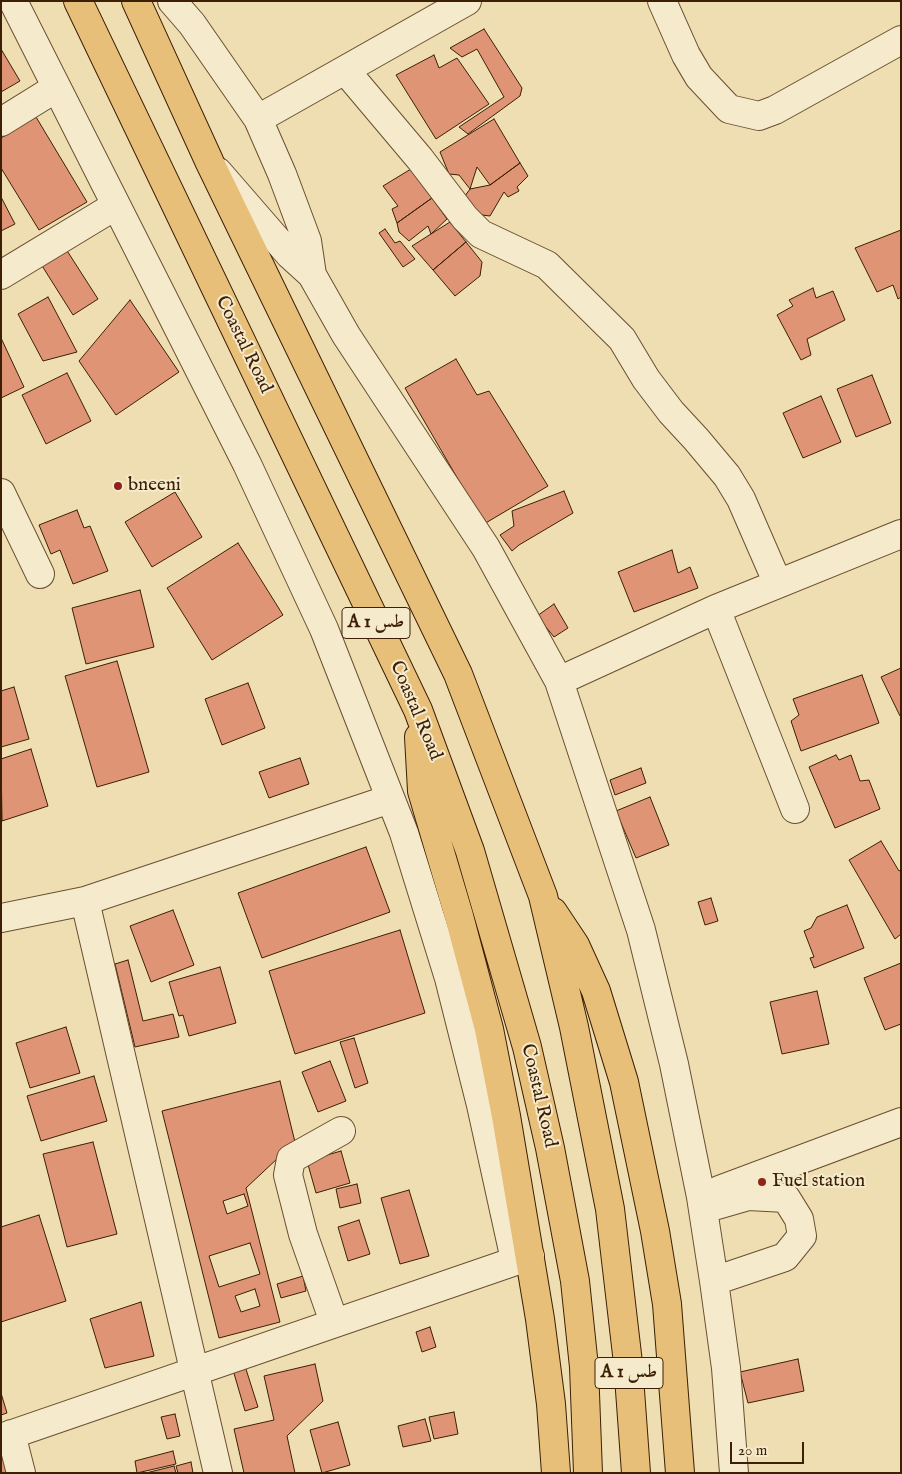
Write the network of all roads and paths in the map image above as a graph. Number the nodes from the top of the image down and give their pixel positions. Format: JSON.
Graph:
{"nodes":[{"id":1,"x":13,"y":1,"type":"edge"},
{"id":2,"x":78,"y":1,"type":"edge"},
{"id":3,"x":136,"y":1,"type":"edge"},
{"id":4,"x":172,"y":1,"type":"edge"},
{"id":5,"x":467,"y":1,"type":"edge"},
{"id":6,"x":662,"y":1,"type":"edge"},
{"id":7,"x":901,"y":40,"type":"edge"},
{"id":8,"x":345,"y":70,"type":"junction"},
{"id":9,"x":56,"y":88,"type":"junction"},
{"id":10,"x":258,"y":119,"type":"junction"},
{"id":11,"x":1,"y":122,"type":"edge"},
{"id":12,"x":210,"y":163,"type":"junction"},
{"id":13,"x":115,"y":206,"type":"junction"},
{"id":14,"x":1,"y":274,"type":"edge"},
{"id":15,"x":312,"y":275,"type":"junction"},
{"id":16,"x":1,"y":493,"type":"edge"},
{"id":17,"x":901,"y":534,"type":"edge"},
{"id":18,"x":40,"y":574,"type":"dead end"},
{"id":19,"x":778,"y":584,"type":"junction"},
{"id":20,"x":716,"y":609,"type":"junction"},
{"id":21,"x":559,"y":681,"type":"junction"},
{"id":22,"x":418,"y":710,"type":"junction"},
{"id":23,"x":390,"y":799,"type":"junction"},
{"id":24,"x":795,"y":810,"type":"dead end"},
{"id":25,"x":543,"y":896,"type":"junction"},
{"id":26,"x":85,"y":901,"type":"junction"},
{"id":27,"x":4,"y":911,"type":"edge"},
{"id":28,"x":901,"y":1122,"type":"edge"},
{"id":29,"x":340,"y":1131,"type":"dead end"},
{"id":30,"x":702,"y":1203,"type":"junction"},
{"id":31,"x":522,"y":1258,"type":"junction"},
{"id":32,"x":714,"y":1281,"type":"junction"},
{"id":33,"x":334,"y":1322,"type":"junction"},
{"id":34,"x":195,"y":1373,"type":"junction"},
{"id":35,"x":6,"y":1436,"type":"edge"},
{"id":36,"x":21,"y":1473,"type":"edge"},
{"id":37,"x":218,"y":1473,"type":"edge"},
{"id":38,"x":556,"y":1473,"type":"edge"},
{"id":39,"x":588,"y":1473,"type":"edge"},
{"id":40,"x":636,"y":1473,"type":"edge"},
{"id":41,"x":680,"y":1473,"type":"edge"},
{"id":42,"x":734,"y":1473,"type":"edge"}],
"edges":[{"from":1,"to":9,"type":"street"},
{"from":2,"to":22,"type":"highway","name":"Coastal Road","number":"A 1 طس"},
{"from":3,"to":12,"type":"highway","number":"A 1 طس"},
{"from":4,"to":10,"type":"street"},
{"from":5,"to":8,"type":"street"},
{"from":6,"to":7,"type":"street"},
{"from":8,"to":10,"type":"street"},
{"from":8,"to":19,"type":"street"},
{"from":9,"to":11,"type":"street"},
{"from":9,"to":13,"type":"street"},
{"from":10,"to":15,"type":"street"},
{"from":12,"to":15,"type":"street"},
{"from":12,"to":25,"type":"highway","number":"A 1 طس"},
{"from":13,"to":14,"type":"street"},
{"from":13,"to":23,"type":"street"},
{"from":15,"to":21,"type":"street"},
{"from":16,"to":18,"type":"street"},
{"from":17,"to":19,"type":"street"},
{"from":19,"to":20,"type":"street"},
{"from":20,"to":21,"type":"street"},
{"from":20,"to":24,"type":"street"},
{"from":21,"to":30,"type":"street"},
{"from":22,"to":31,"type":"highway"},
{"from":22,"to":39,"type":"highway","name":"Coastal Road","number":"A 1 طس"},
{"from":23,"to":26,"type":"street"},
{"from":23,"to":31,"type":"street"},
{"from":25,"to":40,"type":"highway","number":"A 1 طس"},
{"from":25,"to":41,"type":"highway"},
{"from":26,"to":27,"type":"street"},
{"from":26,"to":34,"type":"street"},
{"from":28,"to":30,"type":"street"},
{"from":29,"to":33,"type":"street"},
{"from":30,"to":32,"type":"street"},
{"from":30,"to":32,"type":"street"},
{"from":31,"to":33,"type":"street"},
{"from":31,"to":38,"type":"highway"},
{"from":32,"to":42,"type":"street"},
{"from":33,"to":34,"type":"street"},
{"from":34,"to":35,"type":"street"},
{"from":34,"to":37,"type":"street"},
{"from":35,"to":36,"type":"street"}]}
